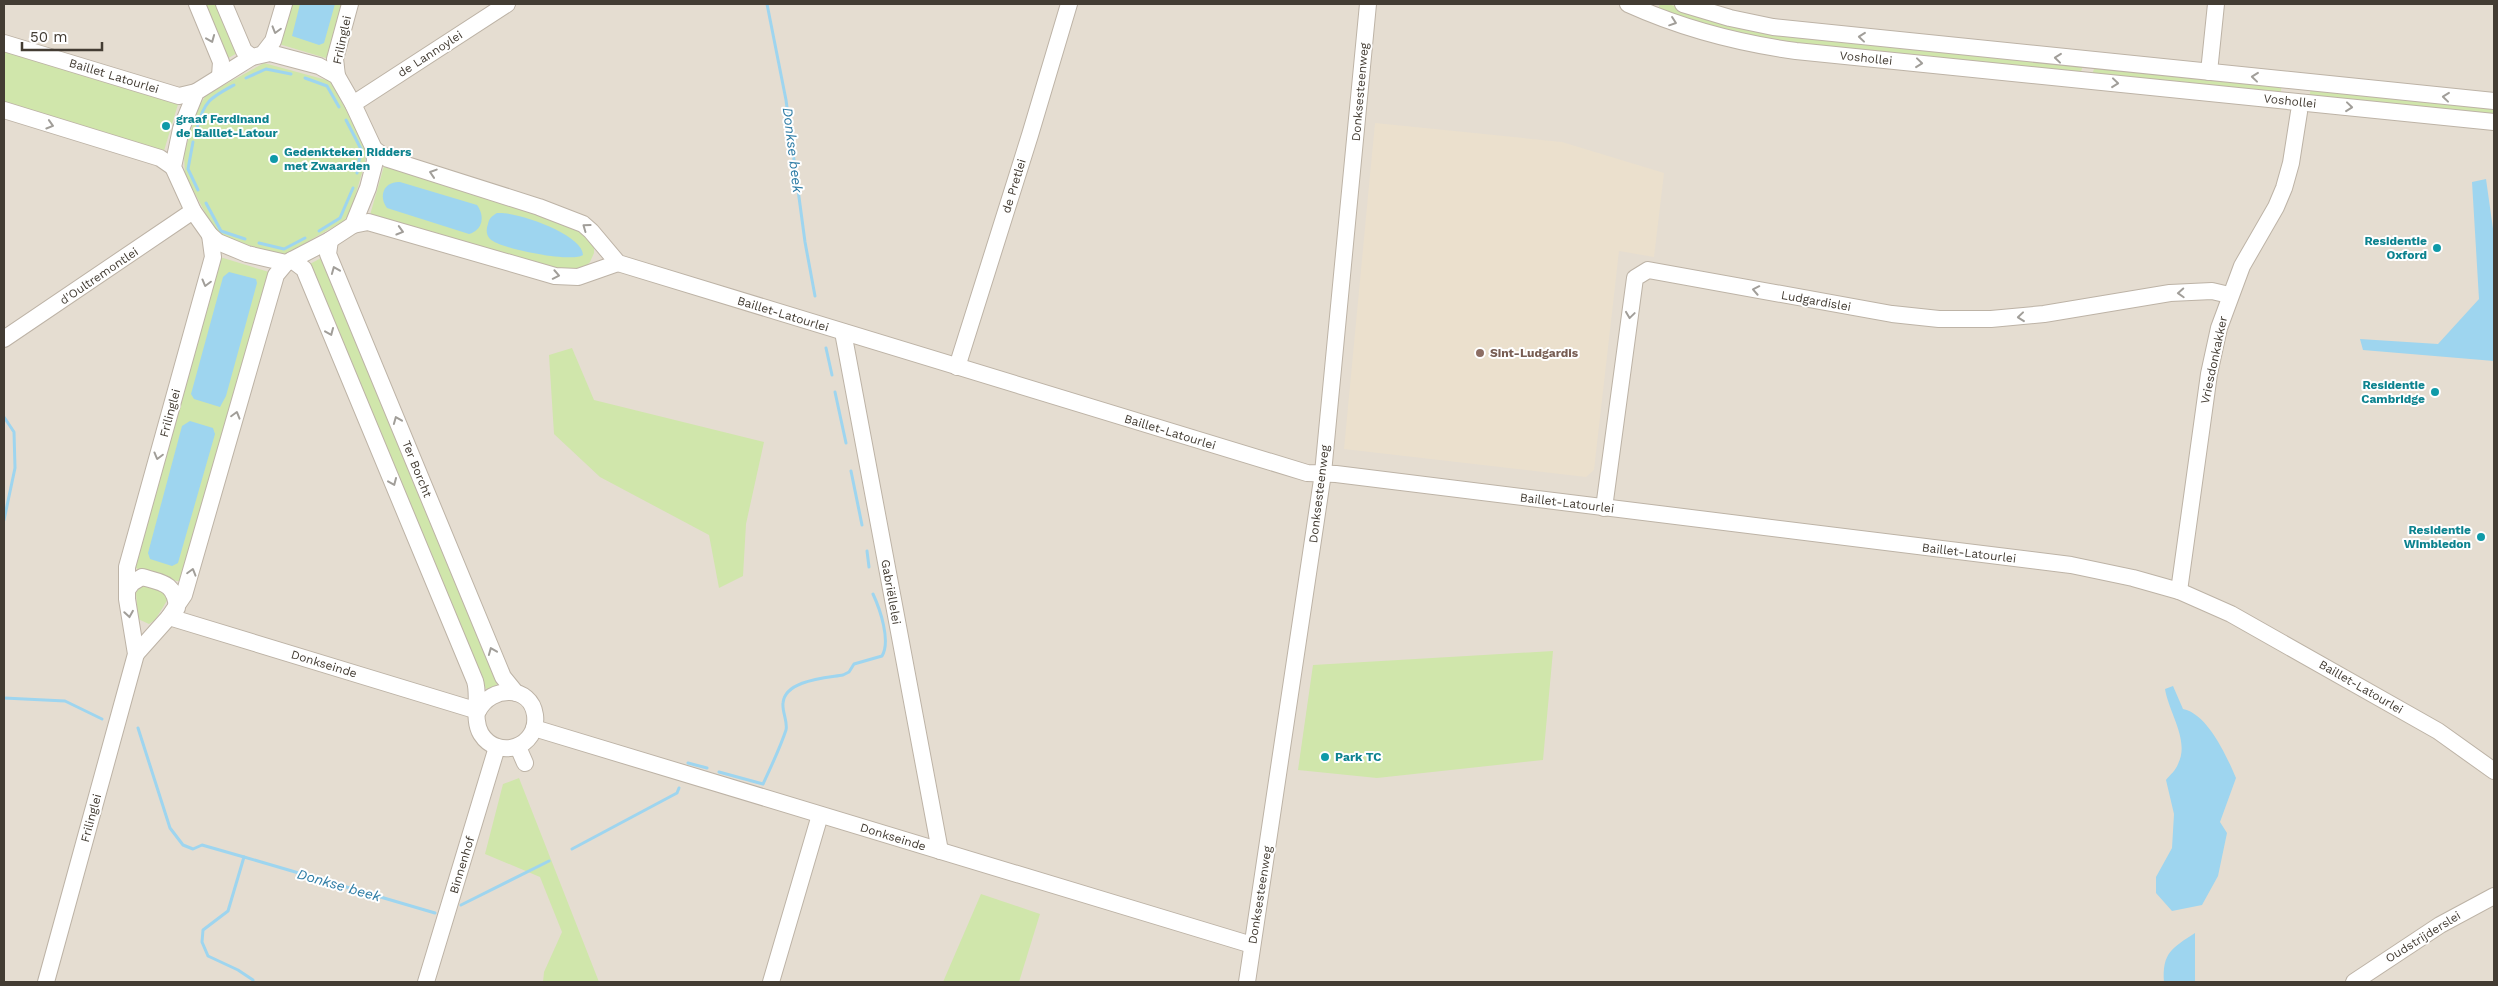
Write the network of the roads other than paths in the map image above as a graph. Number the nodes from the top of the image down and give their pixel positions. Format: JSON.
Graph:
{"nodes":[{"id":1,"x":196,"y":4,"type":"edge"},
{"id":2,"x":224,"y":4,"type":"edge"},
{"id":3,"x":284,"y":4,"type":"edge"},
{"id":4,"x":350,"y":4,"type":"edge"},
{"id":5,"x":507,"y":4,"type":"edge"},
{"id":6,"x":1068,"y":4,"type":"edge"},
{"id":7,"x":1368,"y":4,"type":"edge"},
{"id":8,"x":1628,"y":4,"type":"edge"},
{"id":9,"x":1683,"y":4,"type":"edge"},
{"id":10,"x":2216,"y":4,"type":"edge"},
{"id":11,"x":1652,"y":9,"type":"edge"},
{"id":12,"x":4,"y":43,"type":"edge"},
{"id":13,"x":257,"y":55,"type":"junction"},
{"id":14,"x":2088,"y":61,"type":"junction"},
{"id":15,"x":2209,"y":72,"type":"junction"},
{"id":16,"x":220,"y":76,"type":"junction"},
{"id":17,"x":337,"y":76,"type":"junction"},
{"id":18,"x":2086,"y":80,"type":"junction"},
{"id":19,"x":196,"y":92,"type":"junction"},
{"id":20,"x":2494,"y":101,"type":"edge"},
{"id":21,"x":353,"y":104,"type":"junction"},
{"id":22,"x":4,"y":110,"type":"edge"},
{"id":23,"x":2299,"y":112,"type":"dead end"},
{"id":24,"x":2494,"y":122,"type":"edge"},
{"id":25,"x":374,"y":149,"type":"junction"},
{"id":26,"x":173,"y":167,"type":"junction"},
{"id":27,"x":193,"y":211,"type":"junction"},
{"id":28,"x":353,"y":225,"type":"junction"},
{"id":29,"x":210,"y":235,"type":"junction"},
{"id":30,"x":330,"y":240,"type":"junction"},
{"id":31,"x":289,"y":261,"type":"junction"},
{"id":32,"x":618,"y":263,"type":"junction"},
{"id":33,"x":2229,"y":295,"type":"junction"},
{"id":34,"x":843,"y":332,"type":"junction"},
{"id":35,"x":4,"y":339,"type":"edge"},
{"id":36,"x":957,"y":367,"type":"junction"},
{"id":37,"x":1323,"y":473,"type":"junction"},
{"id":38,"x":1604,"y":508,"type":"junction"},
{"id":39,"x":127,"y":590,"type":"junction"},
{"id":40,"x":2179,"y":592,"type":"junction"},
{"id":41,"x":173,"y":612,"type":"junction"},
{"id":42,"x":136,"y":654,"type":"junction"},
{"id":43,"x":516,"y":693,"type":"junction"},
{"id":44,"x":478,"y":711,"type":"junction"},
{"id":45,"x":534,"y":728,"type":"junction"},
{"id":46,"x":497,"y":747,"type":"junction"},
{"id":47,"x":518,"y":747,"type":"junction"},
{"id":48,"x":525,"y":763,"type":"dead end"},
{"id":49,"x":2494,"y":771,"type":"edge"},
{"id":50,"x":820,"y":816,"type":"junction"},
{"id":51,"x":940,"y":851,"type":"junction"},
{"id":52,"x":2494,"y":896,"type":"edge"},
{"id":53,"x":1252,"y":945,"type":"junction"},
{"id":54,"x":46,"y":982,"type":"edge"},
{"id":55,"x":426,"y":982,"type":"edge"},
{"id":56,"x":771,"y":982,"type":"edge"},
{"id":57,"x":1246,"y":982,"type":"edge"},
{"id":58,"x":2354,"y":982,"type":"edge"}],
"edges":[{"from":1,"to":16,"type":"street","one_way":true},
{"from":2,"to":13,"type":"street"},
{"from":3,"to":13,"type":"street","one_way":true},
{"from":4,"to":17,"type":"street","name":"Frilinglei"},
{"from":5,"to":21,"type":"street","name":"de Lannoylei"},
{"from":6,"to":36,"type":"street","name":"de Pretlei"},
{"from":7,"to":37,"type":"street","name":"Donksesteenweg"},
{"from":8,"to":11,"type":"street","name":"Voshollei"},
{"from":14,"to":9,"type":"street","name":"Voshollei","one_way":true},
{"from":10,"to":15,"type":"street"},
{"from":11,"to":18,"type":"street","name":"Voshollei","one_way":true},
{"from":12,"to":19,"type":"street","name":"Baillet Latourlei"},
{"from":13,"to":16,"type":"street"},
{"from":13,"to":17,"type":"street","name":"Frilinglei"},
{"from":14,"to":15,"type":"street","name":"Voshollei"},
{"from":14,"to":18,"type":"street"},
{"from":20,"to":15,"type":"street","name":"Voshollei","one_way":true},
{"from":16,"to":19,"type":"street"},
{"from":17,"to":21,"type":"street","name":"Frilinglei"},
{"from":18,"to":24,"type":"street","name":"Voshollei","one_way":true},
{"from":19,"to":26,"type":"street"},
{"from":21,"to":25,"type":"street","name":"Frilinglei"},
{"from":22,"to":26,"type":"street","one_way":true},
{"from":23,"to":33,"type":"street","name":"Vriesdonkakker"},
{"from":25,"to":28,"type":"street"},
{"from":32,"to":25,"type":"street","one_way":true},
{"from":26,"to":27,"type":"street"},
{"from":27,"to":29,"type":"street"},
{"from":27,"to":35,"type":"street","name":"d'Oultremontlei"},
{"from":28,"to":30,"type":"street"},
{"from":28,"to":32,"type":"street","one_way":true},
{"from":29,"to":31,"type":"street"},
{"from":29,"to":39,"type":"street","name":"Frilinglei","one_way":true},
{"from":30,"to":31,"type":"street"},
{"from":43,"to":30,"type":"street","name":"Ter Borcht","one_way":true},
{"from":41,"to":31,"type":"street","name":"Frilinglei","one_way":true},
{"from":31,"to":44,"type":"street","one_way":true},
{"from":32,"to":34,"type":"street","name":"Baillet-Latourlei"},
{"from":33,"to":38,"type":"street","name":"Ludgardislei","one_way":true},
{"from":33,"to":40,"type":"street","name":"Vriesdonkakker"},
{"from":34,"to":36,"type":"street","name":"Baillet-Latourlei"},
{"from":34,"to":51,"type":"street","name":"Gabriëllelei"},
{"from":36,"to":37,"type":"street","name":"Baillet-Latourlei"},
{"from":37,"to":38,"type":"street","name":"Baillet-Latourlei"},
{"from":37,"to":53,"type":"street","name":"Donksesteenweg"},
{"from":38,"to":40,"type":"street","name":"Baillet-Latourlei"},
{"from":39,"to":41,"type":"street"},
{"from":39,"to":42,"type":"street","name":"Frilinglei","one_way":true},
{"from":40,"to":49,"type":"street","name":"Baillet-Latourlei"},
{"from":41,"to":42,"type":"street","name":"Frilinglei"},
{"from":41,"to":44,"type":"street","name":"Donkseinde"},
{"from":42,"to":54,"type":"street","name":"Frilinglei"},
{"from":43,"to":44,"type":"street"},
{"from":43,"to":45,"type":"street"},
{"from":44,"to":46,"type":"street"},
{"from":45,"to":47,"type":"street"},
{"from":45,"to":50,"type":"street","name":"Donkseinde"},
{"from":46,"to":47,"type":"street"},
{"from":46,"to":55,"type":"street","name":"Binnenhof"},
{"from":47,"to":48,"type":"street"},
{"from":50,"to":51,"type":"street","name":"Donkseinde"},
{"from":50,"to":56,"type":"street"},
{"from":51,"to":53,"type":"street","name":"Donkseinde"},
{"from":52,"to":58,"type":"street","name":"Oudstrijderslei"},
{"from":53,"to":57,"type":"street","name":"Donksesteenweg"}]}
